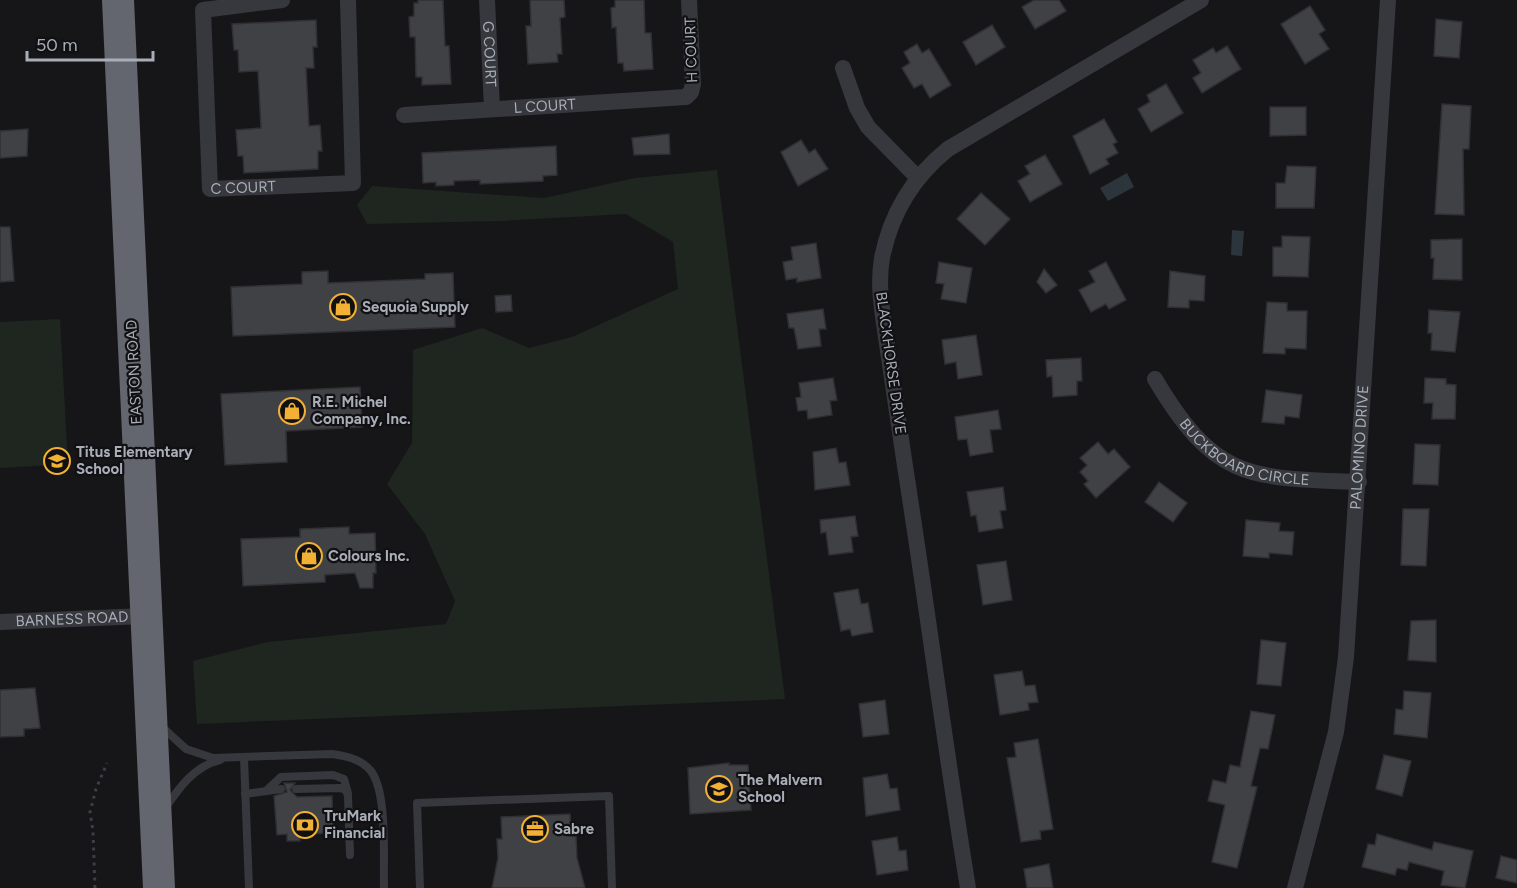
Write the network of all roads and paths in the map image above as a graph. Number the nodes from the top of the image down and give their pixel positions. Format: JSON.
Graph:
{"nodes":[{"id":1,"x":118,"y":0,"type":"edge"},
{"id":2,"x":282,"y":0,"type":"edge"},
{"id":3,"x":348,"y":0,"type":"edge"},
{"id":4,"x":487,"y":0,"type":"edge"},
{"id":5,"x":689,"y":0,"type":"edge"},
{"id":6,"x":1201,"y":0,"type":"edge"},
{"id":7,"x":1388,"y":0,"type":"edge"},
{"id":8,"x":843,"y":68,"type":"dead end"},
{"id":9,"x":686,"y":96,"type":"joint"},
{"id":10,"x":492,"y":109,"type":"junction"},
{"id":11,"x":404,"y":115,"type":"dead end"},
{"id":12,"x":917,"y":177,"type":"junction"},
{"id":13,"x":1155,"y":379,"type":"dead end"},
{"id":14,"x":1359,"y":482,"type":"junction"},
{"id":15,"x":144,"y":616,"type":"junction"},
{"id":16,"x":0,"y":622,"type":"edge"},
{"id":17,"x":151,"y":715,"type":"junction"},
{"id":18,"x":244,"y":758,"type":"junction"},
{"id":19,"x":226,"y":759,"type":"junction"},
{"id":20,"x":107,"y":763,"type":"dead end"},
{"id":21,"x":281,"y":789,"type":"dead end"},
{"id":22,"x":296,"y":789,"type":"dead end"},
{"id":23,"x":266,"y":791,"type":"junction"},
{"id":24,"x":245,"y":794,"type":"junction"},
{"id":25,"x":348,"y":794,"type":"junction"},
{"id":26,"x":156,"y":823,"type":"junction"},
{"id":27,"x":350,"y":855,"type":"dead end"},
{"id":28,"x":95,"y":888,"type":"edge"},
{"id":29,"x":159,"y":888,"type":"edge"},
{"id":30,"x":249,"y":888,"type":"edge"},
{"id":31,"x":384,"y":888,"type":"edge"},
{"id":32,"x":420,"y":888,"type":"edge"},
{"id":33,"x":612,"y":888,"type":"edge"},
{"id":34,"x":968,"y":888,"type":"edge"},
{"id":35,"x":1295,"y":888,"type":"edge"}],
"edges":[{"from":1,"to":15,"type":"highway","name":"EASTON ROAD"},
{"from":2,"to":3,"type":"street","name":"C COURT"},
{"from":4,"to":10,"type":"street","name":"G COURT"},
{"from":5,"to":9,"type":"street","name":"H COURT"},
{"from":6,"to":12,"type":"street","name":"BLACKHORSE DRIVE"},
{"from":7,"to":14,"type":"street","name":"PALOMINO DRIVE"},
{"from":8,"to":12,"type":"street"},
{"from":9,"to":10,"type":"street","name":"L COURT"},
{"from":10,"to":11,"type":"street","name":"L COURT"},
{"from":12,"to":34,"type":"street","name":"BLACKHORSE DRIVE"},
{"from":13,"to":14,"type":"street","name":"BUCKBOARD CIRCLE"},
{"from":14,"to":35,"type":"street","name":"PALOMINO DRIVE"},
{"from":15,"to":16,"type":"street","name":"BARNESS ROAD"},
{"from":15,"to":17,"type":"highway","name":"EASTON ROAD"},
{"from":17,"to":19,"type":"lane"},
{"from":17,"to":26,"type":"highway","name":"EASTON ROAD"},
{"from":18,"to":19,"type":"lane"},
{"from":18,"to":24,"type":"lane"},
{"from":18,"to":31,"type":"lane"},
{"from":19,"to":26,"type":"lane"},
{"from":20,"to":28,"type":"path"},
{"from":21,"to":23,"type":"lane"},
{"from":22,"to":25,"type":"lane"},
{"from":23,"to":24,"type":"lane"},
{"from":23,"to":25,"type":"lane"},
{"from":24,"to":30,"type":"lane"},
{"from":25,"to":27,"type":"lane"},
{"from":26,"to":29,"type":"highway","name":"EASTON ROAD"},
{"from":32,"to":33,"type":"lane"}]}
